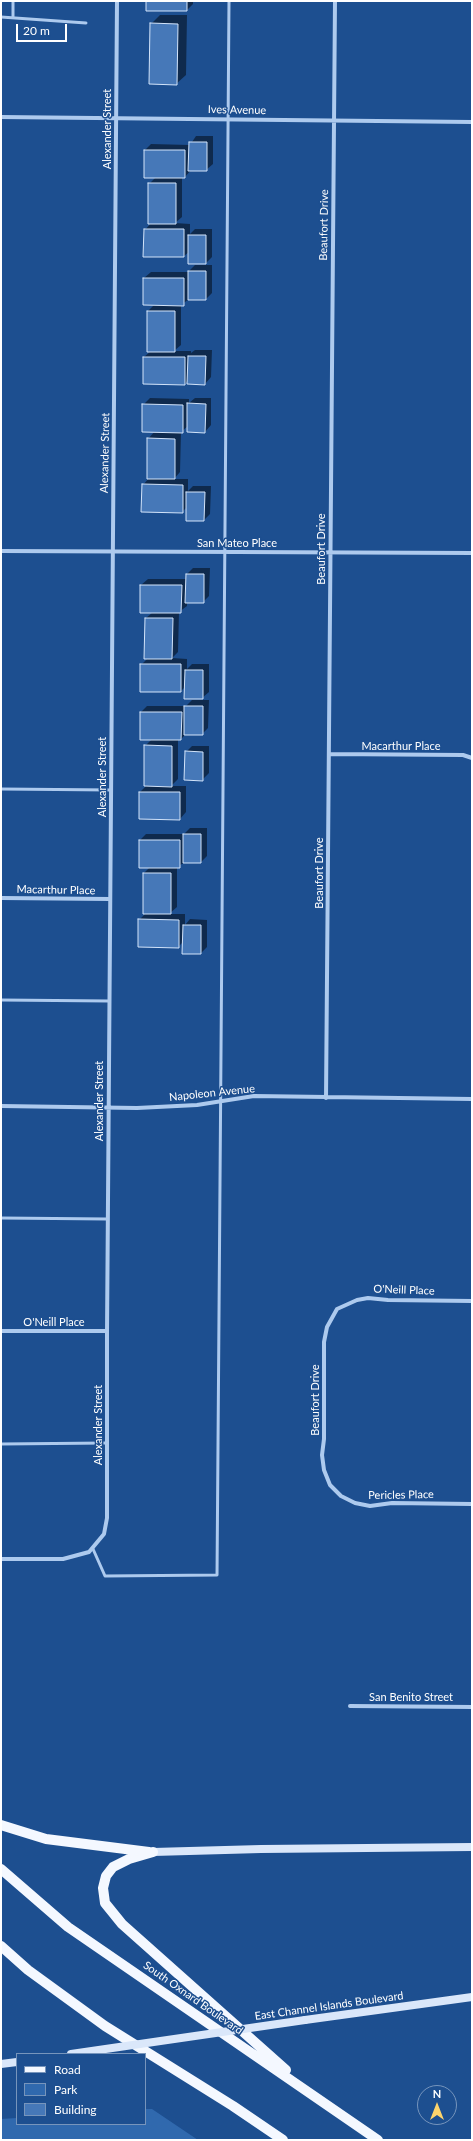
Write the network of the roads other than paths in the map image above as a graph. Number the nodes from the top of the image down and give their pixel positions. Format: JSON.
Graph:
{"nodes":[{"id":1,"x":13,"y":1,"type":"edge"},
{"id":2,"x":117,"y":1,"type":"edge"},
{"id":3,"x":229,"y":1,"type":"edge"},
{"id":4,"x":335,"y":1,"type":"edge"},
{"id":5,"x":1,"y":17,"type":"edge"},
{"id":6,"x":13,"y":17,"type":"junction"},
{"id":7,"x":86,"y":23,"type":"dead end"},
{"id":8,"x":1,"y":117,"type":"edge"},
{"id":9,"x":116,"y":118,"type":"junction"},
{"id":10,"x":228,"y":119,"type":"junction"},
{"id":11,"x":334,"y":120,"type":"junction"},
{"id":12,"x":472,"y":122,"type":"edge"},
{"id":13,"x":1,"y":551,"type":"edge"},
{"id":14,"x":113,"y":551,"type":"junction"},
{"id":15,"x":224,"y":552,"type":"junction"},
{"id":16,"x":330,"y":553,"type":"junction"},
{"id":17,"x":472,"y":553,"type":"edge"},
{"id":18,"x":329,"y":754,"type":"junction"},
{"id":19,"x":472,"y":758,"type":"edge"},
{"id":20,"x":1,"y":789,"type":"edge"},
{"id":21,"x":111,"y":790,"type":"junction"},
{"id":22,"x":1,"y":898,"type":"edge"},
{"id":23,"x":110,"y":899,"type":"junction"},
{"id":24,"x":1,"y":1000,"type":"edge"},
{"id":25,"x":109,"y":1001,"type":"junction"},
{"id":26,"x":326,"y":1098,"type":"junction"},
{"id":27,"x":472,"y":1099,"type":"edge"},
{"id":28,"x":219,"y":1102,"type":"junction"},
{"id":29,"x":1,"y":1106,"type":"edge"},
{"id":30,"x":108,"y":1107,"type":"junction"},
{"id":31,"x":1,"y":1218,"type":"edge"},
{"id":32,"x":108,"y":1219,"type":"junction"},
{"id":33,"x":472,"y":1301,"type":"edge"},
{"id":34,"x":337,"y":1309,"type":"joint"},
{"id":35,"x":1,"y":1331,"type":"edge"},
{"id":36,"x":106,"y":1331,"type":"junction"},
{"id":37,"x":108,"y":1443,"type":"junction"},
{"id":38,"x":1,"y":1444,"type":"edge"},
{"id":39,"x":335,"y":1490,"type":"joint"},
{"id":40,"x":472,"y":1504,"type":"edge"},
{"id":41,"x":93,"y":1549,"type":"junction"},
{"id":42,"x":1,"y":1559,"type":"edge"},
{"id":43,"x":350,"y":1706,"type":"dead end"},
{"id":44,"x":472,"y":1707,"type":"edge"},
{"id":45,"x":1,"y":1825,"type":"edge"},
{"id":46,"x":472,"y":1847,"type":"edge"},
{"id":47,"x":153,"y":1852,"type":"junction"},
{"id":48,"x":1,"y":1869,"type":"edge"},
{"id":49,"x":1,"y":1946,"type":"edge"},
{"id":50,"x":1,"y":1955,"type":"edge"},
{"id":51,"x":28,"y":1970,"type":"junction"},
{"id":52,"x":472,"y":1997,"type":"edge"},
{"id":53,"x":78,"y":2053,"type":"edge"},
{"id":54,"x":16,"y":2062,"type":"edge"},
{"id":55,"x":1,"y":2064,"type":"edge"},
{"id":56,"x":315,"y":2097,"type":"junction"},
{"id":57,"x":283,"y":2140,"type":"edge"},
{"id":58,"x":378,"y":2140,"type":"edge"}],
"edges":[{"from":1,"to":6,"type":"lane"},
{"from":2,"to":9,"type":"street","name":"Alexander Street"},
{"from":3,"to":10,"type":"lane"},
{"from":4,"to":11,"type":"street","name":"Beaufort Drive"},
{"from":5,"to":6,"type":"lane"},
{"from":6,"to":7,"type":"lane"},
{"from":8,"to":9,"type":"street","name":"Ives Avenue"},
{"from":9,"to":10,"type":"street","name":"Ives Avenue"},
{"from":9,"to":14,"type":"street","name":"Alexander Street"},
{"from":10,"to":11,"type":"street","name":"Ives Avenue"},
{"from":10,"to":15,"type":"lane"},
{"from":11,"to":12,"type":"street","name":"Ives Avenue"},
{"from":11,"to":16,"type":"street","name":"Beaufort Drive"},
{"from":13,"to":14,"type":"street","name":"San Mateo Place"},
{"from":14,"to":15,"type":"street","name":"San Mateo Place"},
{"from":14,"to":21,"type":"street","name":"Alexander Street"},
{"from":15,"to":16,"type":"street","name":"San Mateo Place"},
{"from":15,"to":28,"type":"lane"},
{"from":16,"to":17,"type":"street","name":"San Mateo Place"},
{"from":16,"to":18,"type":"street","name":"Beaufort Drive"},
{"from":18,"to":19,"type":"street","name":"Macarthur Place"},
{"from":18,"to":26,"type":"street","name":"Beaufort Drive"},
{"from":20,"to":21,"type":"lane"},
{"from":21,"to":23,"type":"street","name":"Alexander Street"},
{"from":22,"to":23,"type":"street","name":"Macarthur Place"},
{"from":23,"to":25,"type":"street","name":"Alexander Street"},
{"from":24,"to":25,"type":"lane"},
{"from":25,"to":30,"type":"street","name":"Alexander Street"},
{"from":26,"to":27,"type":"street","name":"Napoleon Avenue"},
{"from":26,"to":28,"type":"street","name":"Napoleon Avenue"},
{"from":28,"to":30,"type":"street","name":"Napoleon Avenue"},
{"from":28,"to":41,"type":"lane"},
{"from":29,"to":30,"type":"street","name":"Napoleon Avenue"},
{"from":30,"to":32,"type":"street","name":"Alexander Street"},
{"from":31,"to":32,"type":"lane"},
{"from":32,"to":36,"type":"street","name":"Alexander Street"},
{"from":33,"to":34,"type":"street","name":"O'Neill Place"},
{"from":34,"to":39,"type":"street","name":"Beaufort Drive"},
{"from":35,"to":36,"type":"street","name":"O'Neill Place"},
{"from":36,"to":37,"type":"street","name":"Alexander Street"},
{"from":37,"to":38,"type":"lane"},
{"from":37,"to":41,"type":"street","name":"Alexander Street"},
{"from":39,"to":40,"type":"street","name":"Pericles Place"},
{"from":41,"to":42,"type":"street"},
{"from":43,"to":44,"type":"street","name":"San Benito Street"},
{"from":45,"to":47,"type":"main road"},
{"from":46,"to":47,"type":"main road"},
{"from":47,"to":56,"type":"main road"},
{"from":48,"to":56,"type":"main road","name":"South Oxnard Boulevard"},
{"from":49,"to":51,"type":"main road"},
{"from":50,"to":51,"type":"main road"},
{"from":51,"to":57,"type":"main road"},
{"from":52,"to":53,"type":"main road","name":"East Channel Islands Boulevard","bridge":true},
{"from":54,"to":55,"type":"main road"},
{"from":56,"to":58,"type":"main road","name":"South Oxnard Boulevard"}]}
